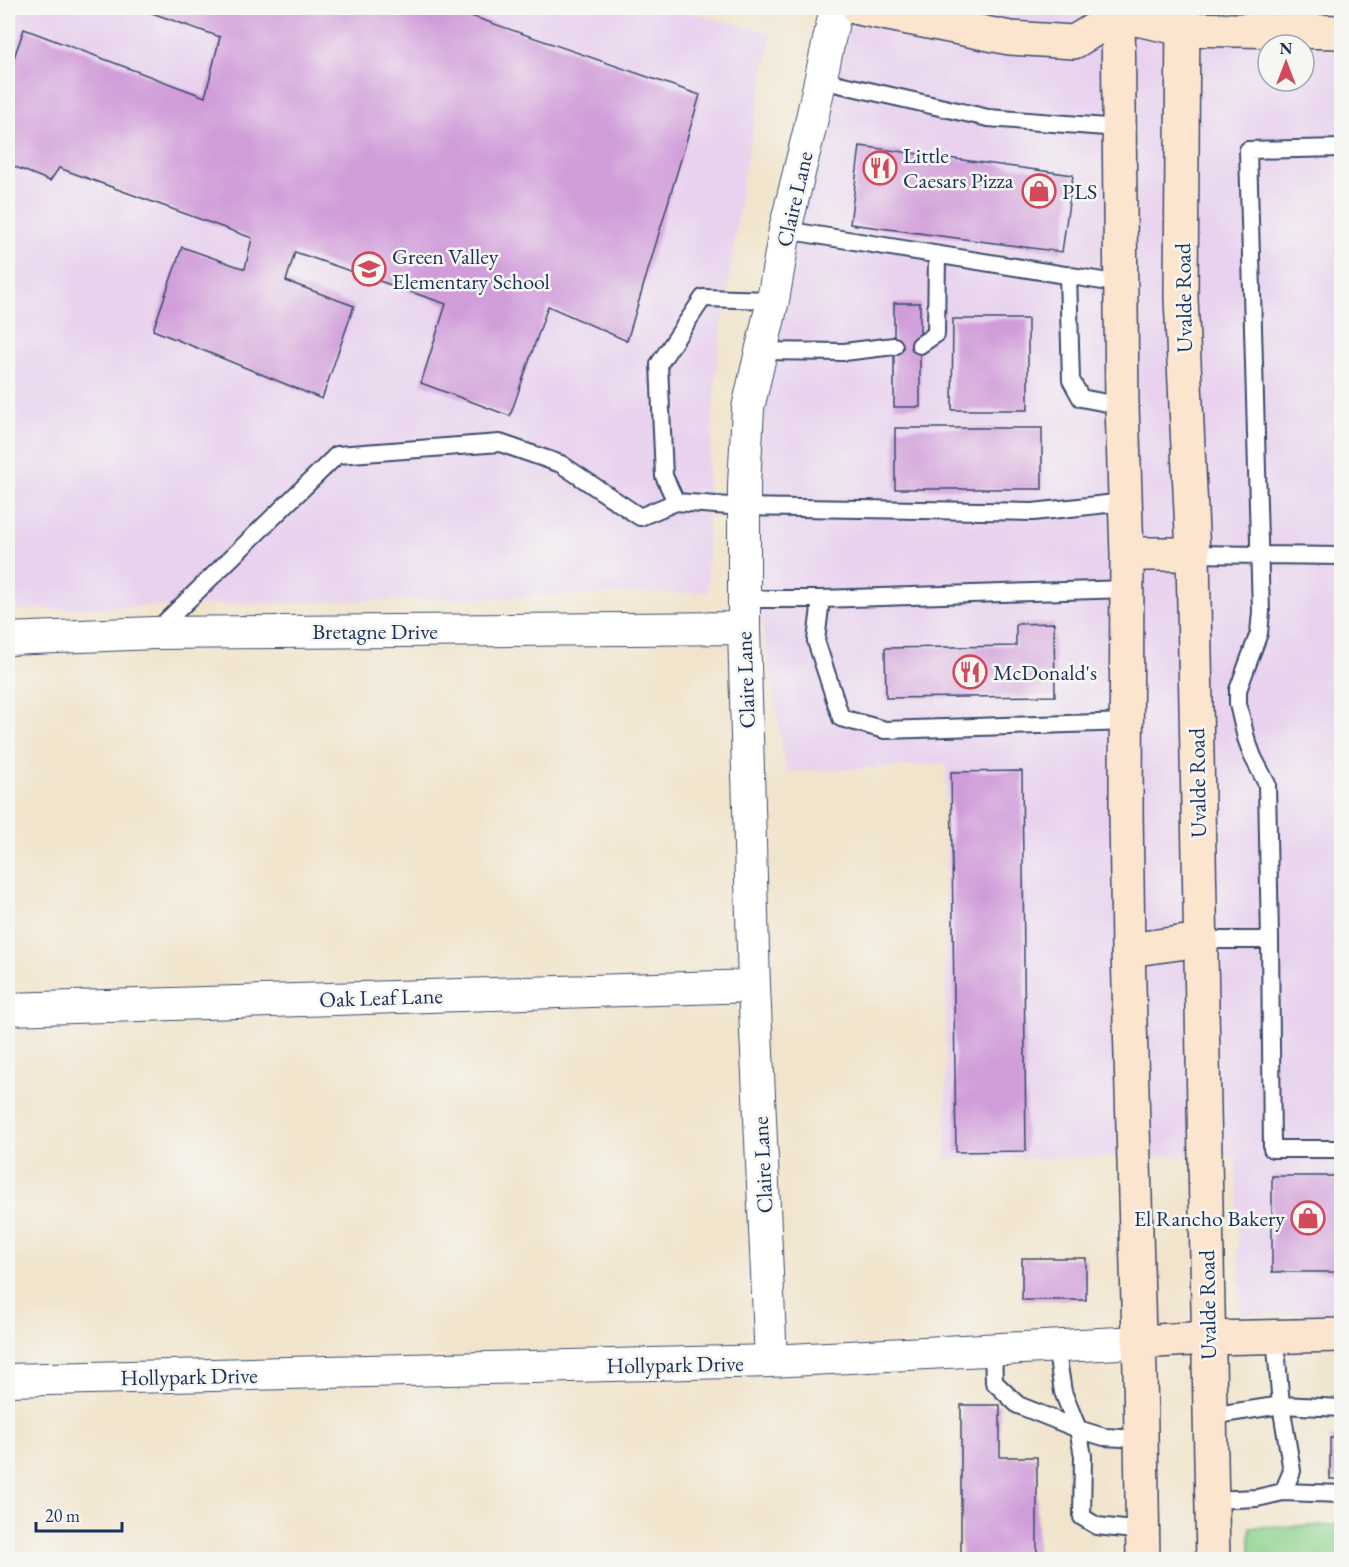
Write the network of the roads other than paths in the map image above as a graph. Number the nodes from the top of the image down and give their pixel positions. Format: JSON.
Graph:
{"nodes":[{"id":1,"x":836,"y":8,"type":"edge"},
{"id":2,"x":858,"y":8,"type":"edge"},
{"id":3,"x":1114,"y":10,"type":"edge"},
{"id":4,"x":1183,"y":18,"type":"edge"},
{"id":5,"x":1341,"y":32,"type":"edge"},
{"id":6,"x":820,"y":80,"type":"junction"},
{"id":7,"x":1119,"y":128,"type":"junction"},
{"id":8,"x":1341,"y":148,"type":"edge"},
{"id":9,"x":785,"y":231,"type":"junction"},
{"id":10,"x":937,"y":255,"type":"junction"},
{"id":11,"x":1068,"y":275,"type":"junction"},
{"id":12,"x":1121,"y":284,"type":"junction"},
{"id":13,"x":773,"y":300,"type":"junction"},
{"id":14,"x":920,"y":345,"type":"dead end"},
{"id":15,"x":894,"y":346,"type":"dead end"},
{"id":16,"x":761,"y":351,"type":"junction"},
{"id":17,"x":1122,"y":406,"type":"junction"},
{"id":18,"x":1125,"y":501,"type":"junction"},
{"id":19,"x":676,"y":502,"type":"junction"},
{"id":20,"x":743,"y":507,"type":"junction"},
{"id":21,"x":1127,"y":554,"type":"junction"},
{"id":22,"x":1193,"y":554,"type":"junction"},
{"id":23,"x":1261,"y":555,"type":"junction"},
{"id":24,"x":1341,"y":556,"type":"edge"},
{"id":25,"x":1127,"y":589,"type":"junction"},
{"id":26,"x":820,"y":599,"type":"junction"},
{"id":27,"x":744,"y":614,"type":"junction"},
{"id":28,"x":154,"y":633,"type":"junction"},
{"id":29,"x":8,"y":639,"type":"edge"},
{"id":30,"x":1126,"y":722,"type":"junction"},
{"id":31,"x":1201,"y":940,"type":"junction"},
{"id":32,"x":1270,"y":940,"type":"junction"},
{"id":33,"x":1128,"y":950,"type":"junction"},
{"id":34,"x":754,"y":986,"type":"junction"},
{"id":35,"x":8,"y":1009,"type":"edge"},
{"id":36,"x":1341,"y":1149,"type":"edge"},
{"id":37,"x":1341,"y":1335,"type":"edge"},
{"id":38,"x":1275,"y":1336,"type":"junction"},
{"id":39,"x":1208,"y":1338,"type":"junction"},
{"id":40,"x":1139,"y":1342,"type":"junction"},
{"id":41,"x":1056,"y":1346,"type":"junction"},
{"id":42,"x":993,"y":1349,"type":"junction"},
{"id":43,"x":771,"y":1361,"type":"junction"},
{"id":44,"x":8,"y":1380,"type":"edge"},
{"id":45,"x":1281,"y":1405,"type":"junction"},
{"id":46,"x":1341,"y":1408,"type":"edge"},
{"id":47,"x":1210,"y":1416,"type":"junction"},
{"id":48,"x":1078,"y":1429,"type":"junction"},
{"id":49,"x":1141,"y":1439,"type":"junction"},
{"id":50,"x":1283,"y":1492,"type":"junction"},
{"id":51,"x":1341,"y":1494,"type":"edge"},
{"id":52,"x":1212,"y":1500,"type":"junction"},
{"id":53,"x":1142,"y":1545,"type":"edge"},
{"id":54,"x":1213,"y":1560,"type":"edge"}],
"edges":[{"from":1,"to":6,"type":"street","name":"Claire Lane"},
{"from":2,"to":3,"type":"main road"},
{"from":3,"to":4,"type":"main road"},
{"from":3,"to":7,"type":"main road"},
{"from":4,"to":5,"type":"main road"},
{"from":4,"to":22,"type":"main road","name":"Uvalde Road"},
{"from":6,"to":7,"type":"lane"},
{"from":6,"to":9,"type":"street","name":"Claire Lane"},
{"from":7,"to":12,"type":"main road"},
{"from":8,"to":23,"type":"lane"},
{"from":9,"to":10,"type":"lane"},
{"from":9,"to":13,"type":"street","name":"Claire Lane"},
{"from":10,"to":11,"type":"lane"},
{"from":10,"to":14,"type":"lane"},
{"from":11,"to":12,"type":"lane"},
{"from":11,"to":17,"type":"lane"},
{"from":12,"to":17,"type":"main road"},
{"from":13,"to":16,"type":"street","name":"Claire Lane"},
{"from":13,"to":19,"type":"lane"},
{"from":15,"to":16,"type":"lane"},
{"from":16,"to":20,"type":"street","name":"Claire Lane"},
{"from":17,"to":18,"type":"main road"},
{"from":18,"to":20,"type":"lane"},
{"from":18,"to":21,"type":"main road"},
{"from":19,"to":20,"type":"lane"},
{"from":19,"to":28,"type":"lane"},
{"from":20,"to":27,"type":"street","name":"Claire Lane"},
{"from":21,"to":22,"type":"main road"},
{"from":21,"to":25,"type":"main road"},
{"from":22,"to":23,"type":"lane"},
{"from":22,"to":31,"type":"main road","name":"Uvalde Road"},
{"from":23,"to":24,"type":"lane"},
{"from":23,"to":32,"type":"lane"},
{"from":25,"to":26,"type":"lane"},
{"from":25,"to":30,"type":"main road"},
{"from":26,"to":27,"type":"lane"},
{"from":26,"to":30,"type":"lane"},
{"from":27,"to":28,"type":"street","name":"Bretagne Drive"},
{"from":27,"to":34,"type":"street","name":"Claire Lane"},
{"from":28,"to":29,"type":"street","name":"Bretagne Drive"},
{"from":30,"to":33,"type":"main road"},
{"from":31,"to":32,"type":"lane"},
{"from":31,"to":33,"type":"main road"},
{"from":31,"to":39,"type":"main road","name":"Uvalde Road"},
{"from":32,"to":36,"type":"lane"},
{"from":33,"to":40,"type":"main road"},
{"from":34,"to":35,"type":"street","name":"Oak Leaf Lane"},
{"from":34,"to":43,"type":"street","name":"Claire Lane"},
{"from":37,"to":38,"type":"main road","name":"Hollypark Drive"},
{"from":38,"to":39,"type":"main road","name":"Hollypark Drive"},
{"from":38,"to":45,"type":"lane"},
{"from":39,"to":40,"type":"main road","name":"Hollypark Drive"},
{"from":39,"to":47,"type":"main road","name":"Uvalde Road"},
{"from":40,"to":41,"type":"street","name":"Hollypark Drive"},
{"from":40,"to":49,"type":"main road"},
{"from":41,"to":42,"type":"street","name":"Hollypark Drive"},
{"from":41,"to":48,"type":"lane"},
{"from":42,"to":43,"type":"street","name":"Hollypark Drive"},
{"from":42,"to":48,"type":"lane"},
{"from":43,"to":44,"type":"street","name":"Hollypark Drive"},
{"from":45,"to":46,"type":"lane"},
{"from":45,"to":47,"type":"lane"},
{"from":45,"to":50,"type":"lane"},
{"from":47,"to":52,"type":"main road","name":"Uvalde Road"},
{"from":48,"to":49,"type":"lane"},
{"from":48,"to":53,"type":"lane"},
{"from":49,"to":53,"type":"main road"},
{"from":50,"to":51,"type":"lane"},
{"from":50,"to":52,"type":"lane"},
{"from":52,"to":54,"type":"main road","name":"Uvalde Road"}]}
